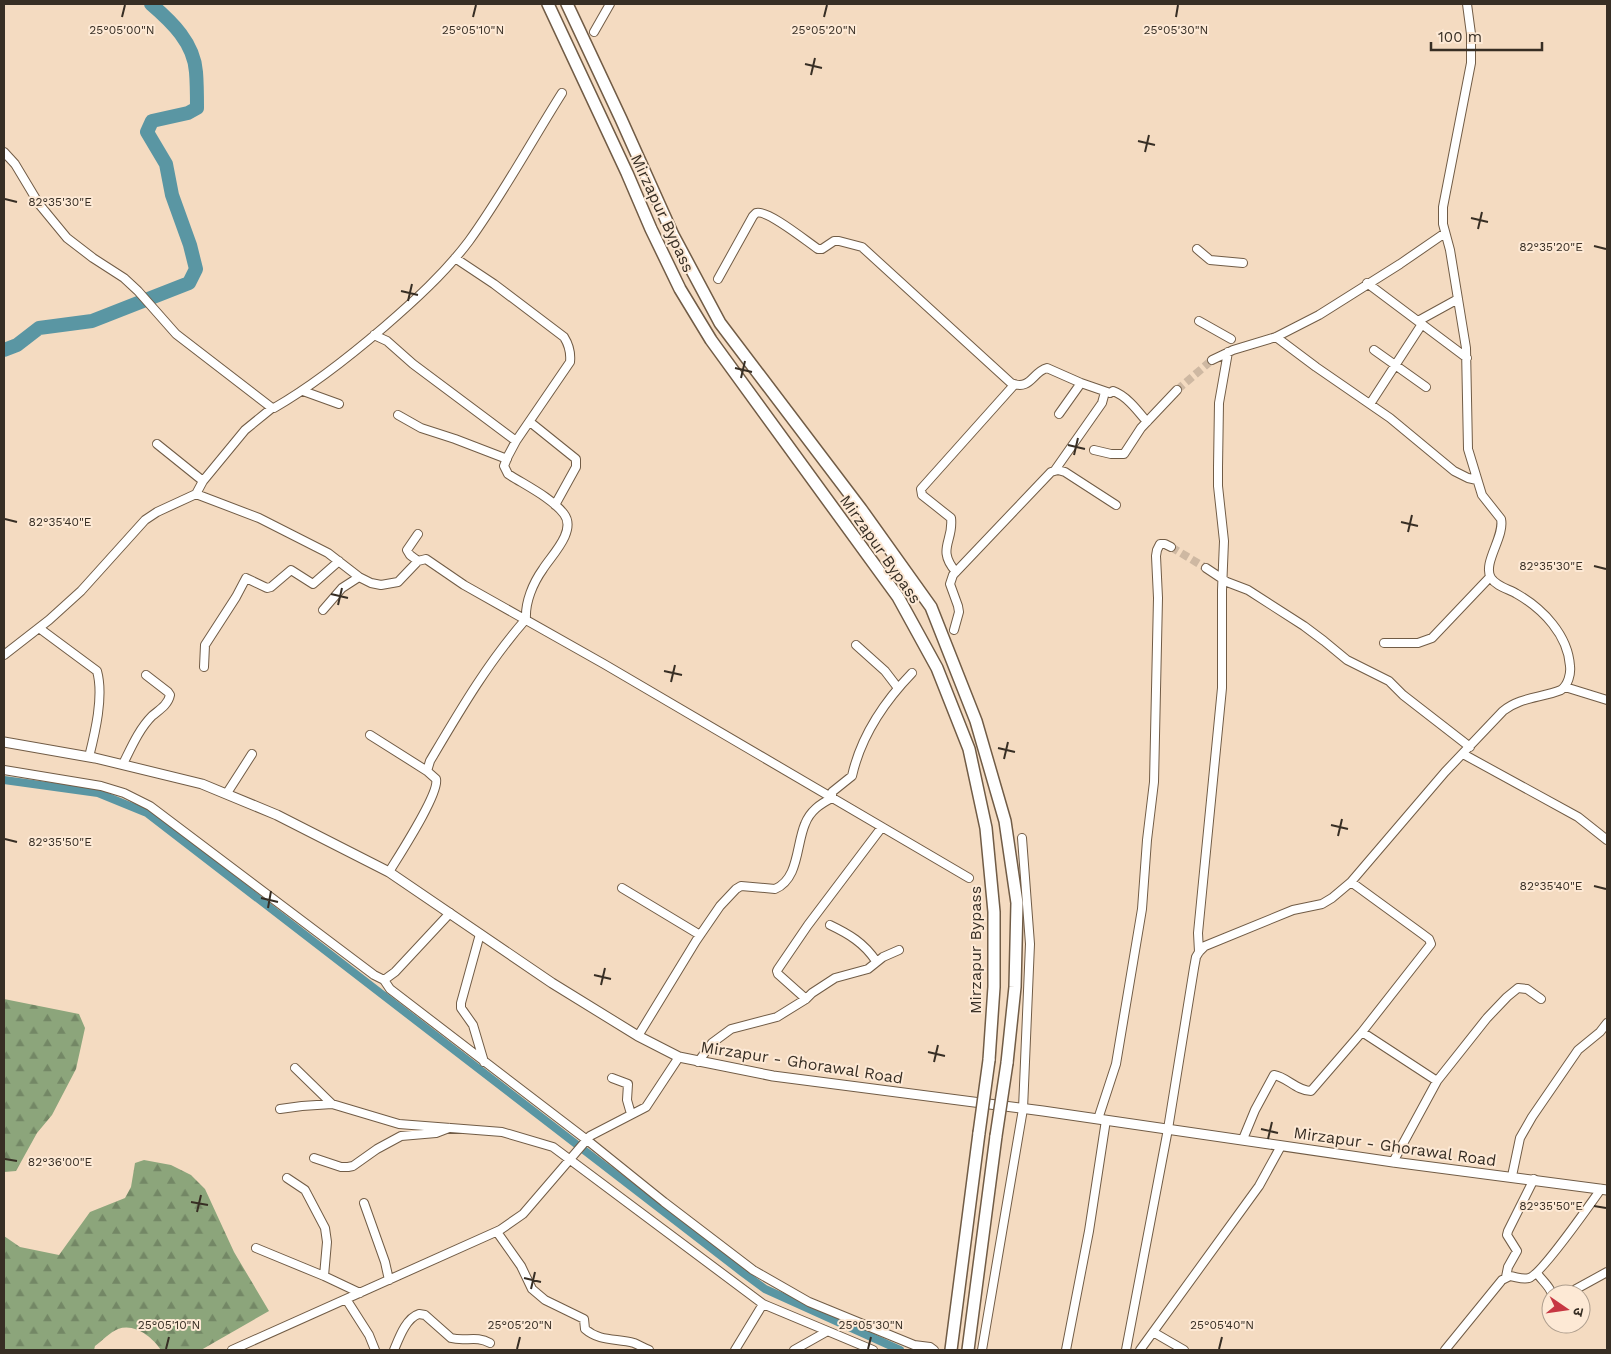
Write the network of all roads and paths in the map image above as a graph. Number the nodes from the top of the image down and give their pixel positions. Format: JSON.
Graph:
{"nodes":[{"id":1,"x":548,"y":4,"type":"edge"},
{"id":2,"x":567,"y":4,"type":"edge"},
{"id":3,"x":610,"y":4,"type":"edge"},
{"id":4,"x":1467,"y":4,"type":"edge"},
{"id":5,"x":594,"y":32,"type":"dead end"},
{"id":6,"x":562,"y":93,"type":"dead end"},
{"id":7,"x":4,"y":152,"type":"edge"},
{"id":8,"x":1445,"y":233,"type":"junction"},
{"id":9,"x":1197,"y":249,"type":"dead end"},
{"id":10,"x":455,"y":258,"type":"junction"},
{"id":11,"x":1244,"y":263,"type":"dead end"},
{"id":12,"x":718,"y":279,"type":"dead end"},
{"id":13,"x":1367,"y":284,"type":"junction"},
{"id":14,"x":1458,"y":300,"type":"junction"},
{"id":15,"x":1199,"y":321,"type":"dead end"},
{"id":16,"x":1420,"y":322,"type":"junction"},
{"id":17,"x":374,"y":335,"type":"junction"},
{"id":18,"x":1276,"y":337,"type":"junction"},
{"id":19,"x":1231,"y":338,"type":"dead end"},
{"id":20,"x":1374,"y":350,"type":"dead end"},
{"id":21,"x":1228,"y":352,"type":"junction"},
{"id":22,"x":1466,"y":358,"type":"junction"},
{"id":23,"x":1212,"y":360,"type":"tunnel mouth"},
{"id":24,"x":1396,"y":364,"type":"junction"},
{"id":25,"x":1081,"y":383,"type":"junction"},
{"id":26,"x":1014,"y":385,"type":"junction"},
{"id":27,"x":1426,"y":387,"type":"dead end"},
{"id":28,"x":1177,"y":390,"type":"tunnel mouth"},
{"id":29,"x":303,"y":391,"type":"junction"},
{"id":30,"x":1105,"y":392,"type":"junction"},
{"id":31,"x":339,"y":404,"type":"dead end"},
{"id":32,"x":1370,"y":404,"type":"junction"},
{"id":33,"x":272,"y":408,"type":"junction"},
{"id":34,"x":1059,"y":414,"type":"dead end"},
{"id":35,"x":398,"y":415,"type":"dead end"},
{"id":36,"x":530,"y":422,"type":"junction"},
{"id":37,"x":1147,"y":422,"type":"junction"},
{"id":38,"x":516,"y":441,"type":"junction"},
{"id":39,"x":157,"y":444,"type":"dead end"},
{"id":40,"x":1094,"y":450,"type":"dead end"},
{"id":41,"x":507,"y":459,"type":"junction"},
{"id":42,"x":1055,"y":470,"type":"junction"},
{"id":43,"x":1477,"y":480,"type":"junction"},
{"id":44,"x":203,"y":482,"type":"junction"},
{"id":45,"x":196,"y":494,"type":"junction"},
{"id":46,"x":555,"y":504,"type":"junction"},
{"id":47,"x":1116,"y":506,"type":"dead end"},
{"id":48,"x":418,"y":534,"type":"dead end"},
{"id":49,"x":1171,"y":547,"type":"dead end"},
{"id":50,"x":339,"y":561,"type":"junction"},
{"id":51,"x":418,"y":561,"type":"junction"},
{"id":52,"x":1206,"y":568,"type":"tunnel mouth"},
{"id":53,"x":956,"y":572,"type":"junction"},
{"id":54,"x":359,"y":577,"type":"junction"},
{"id":55,"x":1490,"y":577,"type":"junction"},
{"id":56,"x":1222,"y":578,"type":"junction"},
{"id":57,"x":323,"y":610,"type":"dead end"},
{"id":58,"x":526,"y":619,"type":"junction"},
{"id":59,"x":39,"y":628,"type":"junction"},
{"id":60,"x":954,"y":630,"type":"dead end"},
{"id":61,"x":1384,"y":642,"type":"dead end"},
{"id":62,"x":856,"y":645,"type":"dead end"},
{"id":63,"x":4,"y":655,"type":"edge"},
{"id":64,"x":204,"y":667,"type":"dead end"},
{"id":65,"x":912,"y":673,"type":"dead end"},
{"id":66,"x":146,"y":675,"type":"dead end"},
{"id":67,"x":1565,"y":686,"type":"junction"},
{"id":68,"x":898,"y":688,"type":"junction"},
{"id":69,"x":1607,"y":700,"type":"edge"},
{"id":70,"x":370,"y":735,"type":"dead end"},
{"id":71,"x":4,"y":742,"type":"edge"},
{"id":72,"x":1470,"y":747,"type":"junction"},
{"id":73,"x":252,"y":754,"type":"dead end"},
{"id":74,"x":1463,"y":754,"type":"junction"},
{"id":75,"x":89,"y":757,"type":"junction"},
{"id":76,"x":123,"y":764,"type":"junction"},
{"id":77,"x":4,"y":770,"type":"edge"},
{"id":78,"x":427,"y":771,"type":"junction"},
{"id":79,"x":227,"y":793,"type":"junction"},
{"id":80,"x":832,"y":798,"type":"junction"},
{"id":81,"x":882,"y":827,"type":"junction"},
{"id":82,"x":1022,"y":838,"type":"dead end"},
{"id":83,"x":1607,"y":840,"type":"edge"},
{"id":84,"x":390,"y":872,"type":"junction"},
{"id":85,"x":969,"y":878,"type":"dead end"},
{"id":86,"x":1351,"y":882,"type":"junction"},
{"id":87,"x":622,"y":888,"type":"dead end"},
{"id":88,"x":450,"y":913,"type":"junction"},
{"id":89,"x":830,"y":925,"type":"dead end"},
{"id":90,"x":480,"y":934,"type":"junction"},
{"id":91,"x":700,"y":935,"type":"junction"},
{"id":92,"x":899,"y":950,"type":"dead end"},
{"id":93,"x":1199,"y":952,"type":"junction"},
{"id":94,"x":876,"y":961,"type":"junction"},
{"id":95,"x":384,"y":980,"type":"junction"},
{"id":96,"x":806,"y":999,"type":"junction"},
{"id":97,"x":1541,"y":999,"type":"dead end"},
{"id":98,"x":1607,"y":1023,"type":"edge"},
{"id":99,"x":1362,"y":1032,"type":"junction"},
{"id":100,"x":638,"y":1036,"type":"junction"},
{"id":101,"x":679,"y":1057,"type":"junction"},
{"id":102,"x":484,"y":1062,"type":"junction"},
{"id":103,"x":698,"y":1062,"type":"junction"},
{"id":104,"x":295,"y":1068,"type":"dead end"},
{"id":105,"x":612,"y":1078,"type":"dead end"},
{"id":106,"x":1437,"y":1081,"type":"junction"},
{"id":107,"x":332,"y":1104,"type":"junction"},
{"id":108,"x":280,"y":1109,"type":"dead end"},
{"id":109,"x":1023,"y":1109,"type":"junction"},
{"id":110,"x":631,"y":1114,"type":"junction"},
{"id":111,"x":1102,"y":1119,"type":"junction"},
{"id":112,"x":451,"y":1127,"type":"junction"},
{"id":113,"x":1168,"y":1129,"type":"junction"},
{"id":114,"x":1243,"y":1139,"type":"junction"},
{"id":115,"x":585,"y":1142,"type":"junction"},
{"id":116,"x":1281,"y":1146,"type":"junction"},
{"id":117,"x":573,"y":1156,"type":"junction"},
{"id":118,"x":314,"y":1158,"type":"dead end"},
{"id":119,"x":1393,"y":1162,"type":"junction"},
{"id":120,"x":1512,"y":1176,"type":"junction"},
{"id":121,"x":287,"y":1178,"type":"dead end"},
{"id":122,"x":1534,"y":1179,"type":"junction"},
{"id":123,"x":1604,"y":1190,"type":"edge"},
{"id":124,"x":364,"y":1203,"type":"dead end"},
{"id":125,"x":497,"y":1232,"type":"junction"},
{"id":126,"x":256,"y":1248,"type":"dead end"},
{"id":127,"x":1537,"y":1272,"type":"junction"},
{"id":128,"x":1607,"y":1272,"type":"edge"},
{"id":129,"x":324,"y":1276,"type":"junction"},
{"id":130,"x":1506,"y":1277,"type":"junction"},
{"id":131,"x":389,"y":1280,"type":"junction"},
{"id":132,"x":1547,"y":1284,"type":"edge"},
{"id":133,"x":1585,"y":1284,"type":"edge"},
{"id":134,"x":360,"y":1293,"type":"junction"},
{"id":135,"x":346,"y":1299,"type":"junction"},
{"id":136,"x":763,"y":1304,"type":"junction"},
{"id":137,"x":826,"y":1332,"type":"junction"},
{"id":138,"x":1153,"y":1332,"type":"junction"},
{"id":139,"x":490,"y":1343,"type":"dead end"},
{"id":140,"x":232,"y":1350,"type":"edge"},
{"id":141,"x":375,"y":1350,"type":"edge"},
{"id":142,"x":394,"y":1350,"type":"edge"},
{"id":143,"x":649,"y":1350,"type":"edge"},
{"id":144,"x":736,"y":1350,"type":"edge"},
{"id":145,"x":794,"y":1350,"type":"edge"},
{"id":146,"x":873,"y":1350,"type":"edge"},
{"id":147,"x":934,"y":1350,"type":"edge"},
{"id":148,"x":951,"y":1350,"type":"edge"},
{"id":149,"x":968,"y":1350,"type":"edge"},
{"id":150,"x":982,"y":1350,"type":"edge"},
{"id":151,"x":1066,"y":1350,"type":"edge"},
{"id":152,"x":1126,"y":1350,"type":"edge"},
{"id":153,"x":1140,"y":1350,"type":"edge"},
{"id":154,"x":1184,"y":1350,"type":"edge"},
{"id":155,"x":1445,"y":1350,"type":"edge"}],
"edges":[{"from":1,"to":148,"type":"highway","name":"Mirzapur Bypass","bridge":true},
{"from":2,"to":149,"type":"highway","bridge":true},
{"from":3,"to":5,"type":"street"},
{"from":4,"to":8,"type":"street"},
{"from":6,"to":10,"type":"street"},
{"from":7,"to":33,"type":"street"},
{"from":8,"to":13,"type":"street"},
{"from":8,"to":14,"type":"street"},
{"from":9,"to":11,"type":"street"},
{"from":10,"to":17,"type":"street"},
{"from":10,"to":36,"type":"street"},
{"from":12,"to":26,"type":"street"},
{"from":13,"to":16,"type":"street"},
{"from":13,"to":18,"type":"street"},
{"from":14,"to":16,"type":"street"},
{"from":14,"to":22,"type":"street"},
{"from":15,"to":19,"type":"street"},
{"from":16,"to":22,"type":"street"},
{"from":16,"to":24,"type":"street"},
{"from":17,"to":29,"type":"street"},
{"from":17,"to":38,"type":"street"},
{"from":18,"to":21,"type":"street"},
{"from":18,"to":32,"type":"street"},
{"from":20,"to":24,"type":"street"},
{"from":21,"to":23,"type":"street"},
{"from":21,"to":56,"type":"street"},
{"from":22,"to":43,"type":"street"},
{"from":24,"to":27,"type":"street"},
{"from":24,"to":32,"type":"street"},
{"from":25,"to":26,"type":"street"},
{"from":25,"to":30,"type":"street"},
{"from":25,"to":34,"type":"street"},
{"from":26,"to":53,"type":"street"},
{"from":28,"to":37,"type":"street"},
{"from":29,"to":31,"type":"street"},
{"from":29,"to":33,"type":"street"},
{"from":30,"to":37,"type":"street"},
{"from":30,"to":42,"type":"street"},
{"from":32,"to":43,"type":"street"},
{"from":33,"to":44,"type":"street"},
{"from":35,"to":41,"type":"street"},
{"from":36,"to":38,"type":"street"},
{"from":36,"to":46,"type":"street"},
{"from":37,"to":40,"type":"street"},
{"from":38,"to":41,"type":"street"},
{"from":39,"to":44,"type":"street"},
{"from":41,"to":46,"type":"street"},
{"from":42,"to":47,"type":"street"},
{"from":42,"to":53,"type":"street"},
{"from":43,"to":55,"type":"street"},
{"from":44,"to":45,"type":"street"},
{"from":45,"to":50,"type":"street"},
{"from":45,"to":59,"type":"street"},
{"from":46,"to":58,"type":"street"},
{"from":48,"to":51,"type":"street"},
{"from":49,"to":111,"type":"street"},
{"from":50,"to":54,"type":"street"},
{"from":50,"to":64,"type":"street"},
{"from":51,"to":54,"type":"street"},
{"from":51,"to":58,"type":"street"},
{"from":52,"to":56,"type":"street"},
{"from":53,"to":60,"type":"street"},
{"from":54,"to":57,"type":"street"},
{"from":55,"to":61,"type":"street"},
{"from":55,"to":67,"type":"street"},
{"from":56,"to":72,"type":"street"},
{"from":56,"to":93,"type":"street"},
{"from":58,"to":78,"type":"street"},
{"from":58,"to":80,"type":"street"},
{"from":59,"to":63,"type":"street"},
{"from":59,"to":75,"type":"street"},
{"from":62,"to":68,"type":"street"},
{"from":65,"to":68,"type":"street"},
{"from":66,"to":76,"type":"street"},
{"from":67,"to":69,"type":"street"},
{"from":67,"to":72,"type":"street"},
{"from":68,"to":80,"type":"street"},
{"from":70,"to":78,"type":"street"},
{"from":71,"to":75,"type":"main road","name":"Mirzapur - Ghorawal Road"},
{"from":72,"to":74,"type":"street"},
{"from":73,"to":79,"type":"street"},
{"from":74,"to":83,"type":"street"},
{"from":74,"to":86,"type":"street"},
{"from":75,"to":76,"type":"main road","name":"Mirzapur - Ghorawal Road"},
{"from":76,"to":79,"type":"main road","name":"Mirzapur - Ghorawal Road"},
{"from":77,"to":95,"type":"street"},
{"from":78,"to":84,"type":"street"},
{"from":79,"to":84,"type":"main road","name":"Mirzapur - Ghorawal Road"},
{"from":80,"to":81,"type":"street"},
{"from":80,"to":91,"type":"street"},
{"from":81,"to":85,"type":"street"},
{"from":81,"to":96,"type":"street"},
{"from":82,"to":109,"type":"street"},
{"from":84,"to":88,"type":"main road","name":"Mirzapur - Ghorawal Road"},
{"from":86,"to":93,"type":"street"},
{"from":86,"to":99,"type":"street"},
{"from":87,"to":91,"type":"street"},
{"from":88,"to":90,"type":"main road","name":"Mirzapur - Ghorawal Road"},
{"from":88,"to":95,"type":"street"},
{"from":89,"to":94,"type":"street"},
{"from":90,"to":100,"type":"main road","name":"Mirzapur - Ghorawal Road"},
{"from":90,"to":102,"type":"street"},
{"from":91,"to":100,"type":"street"},
{"from":92,"to":94,"type":"street"},
{"from":93,"to":113,"type":"street"},
{"from":94,"to":96,"type":"street"},
{"from":95,"to":102,"type":"street"},
{"from":96,"to":103,"type":"street"},
{"from":97,"to":106,"type":"street"},
{"from":98,"to":120,"type":"street"},
{"from":99,"to":106,"type":"street"},
{"from":99,"to":114,"type":"street"},
{"from":100,"to":101,"type":"main road","name":"Mirzapur - Ghorawal Road"},
{"from":101,"to":103,"type":"main road","name":"Mirzapur - Ghorawal Road"},
{"from":101,"to":110,"type":"street"},
{"from":102,"to":115,"type":"street"},
{"from":103,"to":109,"type":"main road","name":"Mirzapur - Ghorawal Road"},
{"from":104,"to":107,"type":"street"},
{"from":105,"to":110,"type":"street"},
{"from":106,"to":119,"type":"street"},
{"from":107,"to":108,"type":"street"},
{"from":107,"to":112,"type":"street"},
{"from":109,"to":111,"type":"main road","name":"Mirzapur - Ghorawal Road"},
{"from":109,"to":150,"type":"street"},
{"from":110,"to":115,"type":"street"},
{"from":111,"to":113,"type":"main road","name":"Mirzapur - Ghorawal Road"},
{"from":111,"to":151,"type":"street"},
{"from":112,"to":117,"type":"street"},
{"from":112,"to":118,"type":"street"},
{"from":113,"to":114,"type":"main road","name":"Mirzapur - Ghorawal Road"},
{"from":113,"to":152,"type":"street"},
{"from":114,"to":116,"type":"main road","name":"Mirzapur - Ghorawal Road"},
{"from":115,"to":117,"type":"street"},
{"from":115,"to":147,"type":"street"},
{"from":116,"to":119,"type":"main road","name":"Mirzapur - Ghorawal Road"},
{"from":116,"to":138,"type":"street"},
{"from":117,"to":125,"type":"street"},
{"from":117,"to":136,"type":"street"},
{"from":119,"to":120,"type":"main road","name":"Mirzapur - Ghorawal Road"},
{"from":120,"to":122,"type":"main road","name":"Mirzapur - Ghorawal Road"},
{"from":121,"to":129,"type":"street"},
{"from":122,"to":123,"type":"main road","name":"Mirzapur - Ghorawal Road"},
{"from":122,"to":130,"type":"street"},
{"from":123,"to":127,"type":"street"},
{"from":124,"to":131,"type":"street"},
{"from":125,"to":131,"type":"street"},
{"from":125,"to":143,"type":"street"},
{"from":126,"to":129,"type":"street"},
{"from":127,"to":130,"type":"street"},
{"from":127,"to":132,"type":"street"},
{"from":128,"to":133,"type":"street"},
{"from":129,"to":134,"type":"street"},
{"from":130,"to":155,"type":"street"},
{"from":131,"to":134,"type":"street"},
{"from":134,"to":135,"type":"street"},
{"from":135,"to":140,"type":"street"},
{"from":135,"to":141,"type":"street"},
{"from":136,"to":137,"type":"street"},
{"from":136,"to":144,"type":"street"},
{"from":137,"to":145,"type":"street"},
{"from":137,"to":146,"type":"street"},
{"from":138,"to":153,"type":"street"},
{"from":138,"to":154,"type":"street"},
{"from":139,"to":142,"type":"street"}]}
